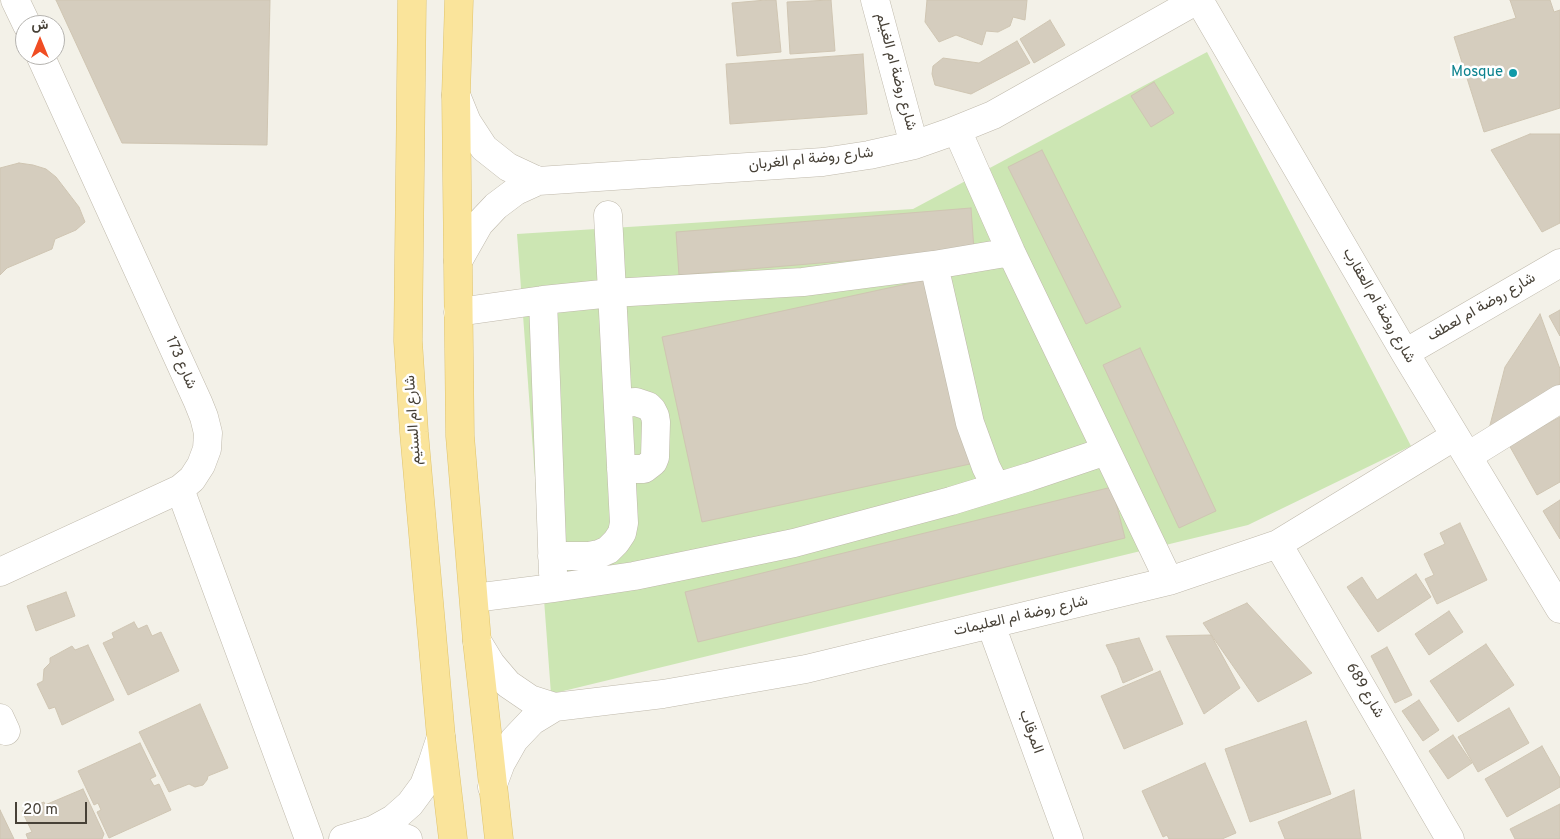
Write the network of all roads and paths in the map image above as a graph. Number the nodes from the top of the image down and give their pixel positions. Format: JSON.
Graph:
{"nodes":[{"id":1,"x":15,"y":0,"type":"edge"},
{"id":2,"x":412,"y":0,"type":"edge"},
{"id":3,"x":459,"y":0,"type":"edge"},
{"id":4,"x":875,"y":0,"type":"edge"},
{"id":5,"x":1198,"y":0,"type":"edge"},
{"id":6,"x":22,"y":15,"type":"edge"},
{"id":7,"x":45,"y":65,"type":"edge"},
{"id":8,"x":456,"y":95,"type":"junction"},
{"id":9,"x":957,"y":130,"type":"junction"},
{"id":10,"x":914,"y":145,"type":"junction"},
{"id":11,"x":538,"y":181,"type":"junction"},
{"id":12,"x":608,"y":215,"type":"dead end"},
{"id":13,"x":1011,"y":252,"type":"junction"},
{"id":14,"x":458,"y":261,"type":"junction"},
{"id":15,"x":1560,"y":263,"type":"edge"},
{"id":16,"x":934,"y":265,"type":"junction"},
{"id":17,"x":612,"y":293,"type":"junction"},
{"id":18,"x":543,"y":300,"type":"junction"},
{"id":19,"x":458,"y":312,"type":"junction"},
{"id":20,"x":1404,"y":353,"type":"junction"},
{"id":21,"x":1560,"y":398,"type":"edge"},
{"id":22,"x":618,"y":403,"type":"junction"},
{"id":23,"x":1462,"y":446,"type":"junction"},
{"id":24,"x":1106,"y":450,"type":"junction"},
{"id":25,"x":621,"y":469,"type":"junction"},
{"id":26,"x":996,"y":487,"type":"junction"},
{"id":27,"x":180,"y":488,"type":"junction"},
{"id":28,"x":1278,"y":544,"type":"junction"},
{"id":29,"x":552,"y":556,"type":"junction"},
{"id":30,"x":0,"y":572,"type":"edge"},
{"id":31,"x":1169,"y":581,"type":"junction"},
{"id":32,"x":553,"y":588,"type":"junction"},
{"id":33,"x":474,"y":598,"type":"junction"},
{"id":34,"x":1560,"y":610,"type":"edge"},
{"id":35,"x":991,"y":625,"type":"junction"},
{"id":36,"x":477,"y":641,"type":"junction"},
{"id":37,"x":555,"y":707,"type":"junction"},
{"id":38,"x":441,"y":736,"type":"junction"},
{"id":39,"x":492,"y":787,"type":"junction"},
{"id":40,"x":373,"y":830,"type":"junction"},
{"id":41,"x":309,"y":839,"type":"edge"},
{"id":42,"x":343,"y":839,"type":"edge"},
{"id":43,"x":408,"y":839,"type":"edge"},
{"id":44,"x":453,"y":839,"type":"edge"},
{"id":45,"x":499,"y":839,"type":"edge"},
{"id":46,"x":1069,"y":839,"type":"edge"},
{"id":47,"x":1450,"y":839,"type":"edge"}],
"edges":[{"from":1,"to":6,"type":"street"},
{"from":2,"to":38,"type":"main road","name":"شارع ام السنيم"},
{"from":3,"to":8,"type":"main road"},
{"from":4,"to":10,"type":"street","name":"شارع روضة ام الغيلم"},
{"from":5,"to":9,"type":"street","name":"شارع روضة ام الغربان"},
{"from":5,"to":20,"type":"street","name":"شارع روضة ام العقارب"},
{"from":7,"to":27,"type":"street","name":"شارع 173"},
{"from":8,"to":11,"type":"street","name":"شارع روضة ام الغربان"},
{"from":8,"to":14,"type":"main road"},
{"from":9,"to":10,"type":"street","name":"شارع روضة ام الغربان"},
{"from":9,"to":13,"type":"street"},
{"from":10,"to":11,"type":"street","name":"شارع روضة ام الغربان"},
{"from":11,"to":14,"type":"street","name":"شارع روضة ام الغربان"},
{"from":12,"to":17,"type":"street"},
{"from":13,"to":16,"type":"street"},
{"from":13,"to":24,"type":"street"},
{"from":14,"to":19,"type":"main road"},
{"from":15,"to":20,"type":"street","name":"شارع روضة ام لعطف"},
{"from":16,"to":17,"type":"street"},
{"from":16,"to":26,"type":"street"},
{"from":17,"to":18,"type":"street"},
{"from":17,"to":22,"type":"street"},
{"from":18,"to":19,"type":"street"},
{"from":18,"to":29,"type":"street"},
{"from":19,"to":33,"type":"main road"},
{"from":20,"to":23,"type":"street","name":"شارع روضة ام العقارب"},
{"from":21,"to":23,"type":"street","name":"شارع روضة ام العليمات"},
{"from":22,"to":25,"type":"street"},
{"from":22,"to":25,"type":"street"},
{"from":23,"to":28,"type":"street","name":"شارع روضة ام العليمات"},
{"from":23,"to":34,"type":"street","name":"شارع روضة ام العقارب"},
{"from":24,"to":26,"type":"street"},
{"from":24,"to":31,"type":"street"},
{"from":25,"to":29,"type":"street"},
{"from":26,"to":32,"type":"street"},
{"from":27,"to":30,"type":"street","name":"شارع 173"},
{"from":27,"to":41,"type":"street"},
{"from":28,"to":31,"type":"street","name":"شارع روضة ام العليمات"},
{"from":28,"to":47,"type":"street","name":"شارع 689"},
{"from":29,"to":32,"type":"street"},
{"from":31,"to":35,"type":"street","name":"شارع روضة ام العليمات"},
{"from":32,"to":33,"type":"street"},
{"from":33,"to":36,"type":"main road"},
{"from":35,"to":37,"type":"street","name":"شارع روضة ام العليمات"},
{"from":35,"to":46,"type":"street","name":"المرقاب"},
{"from":36,"to":37,"type":"street","name":"شارع روضة ام العليمات"},
{"from":36,"to":39,"type":"main road"},
{"from":37,"to":39,"type":"street","name":"شارع روضة ام العليمات"},
{"from":38,"to":40,"type":"street"},
{"from":38,"to":44,"type":"main road","name":"شارع ام السنيم"},
{"from":39,"to":45,"type":"main road"},
{"from":40,"to":42,"type":"street"},
{"from":40,"to":43,"type":"street"}]}
